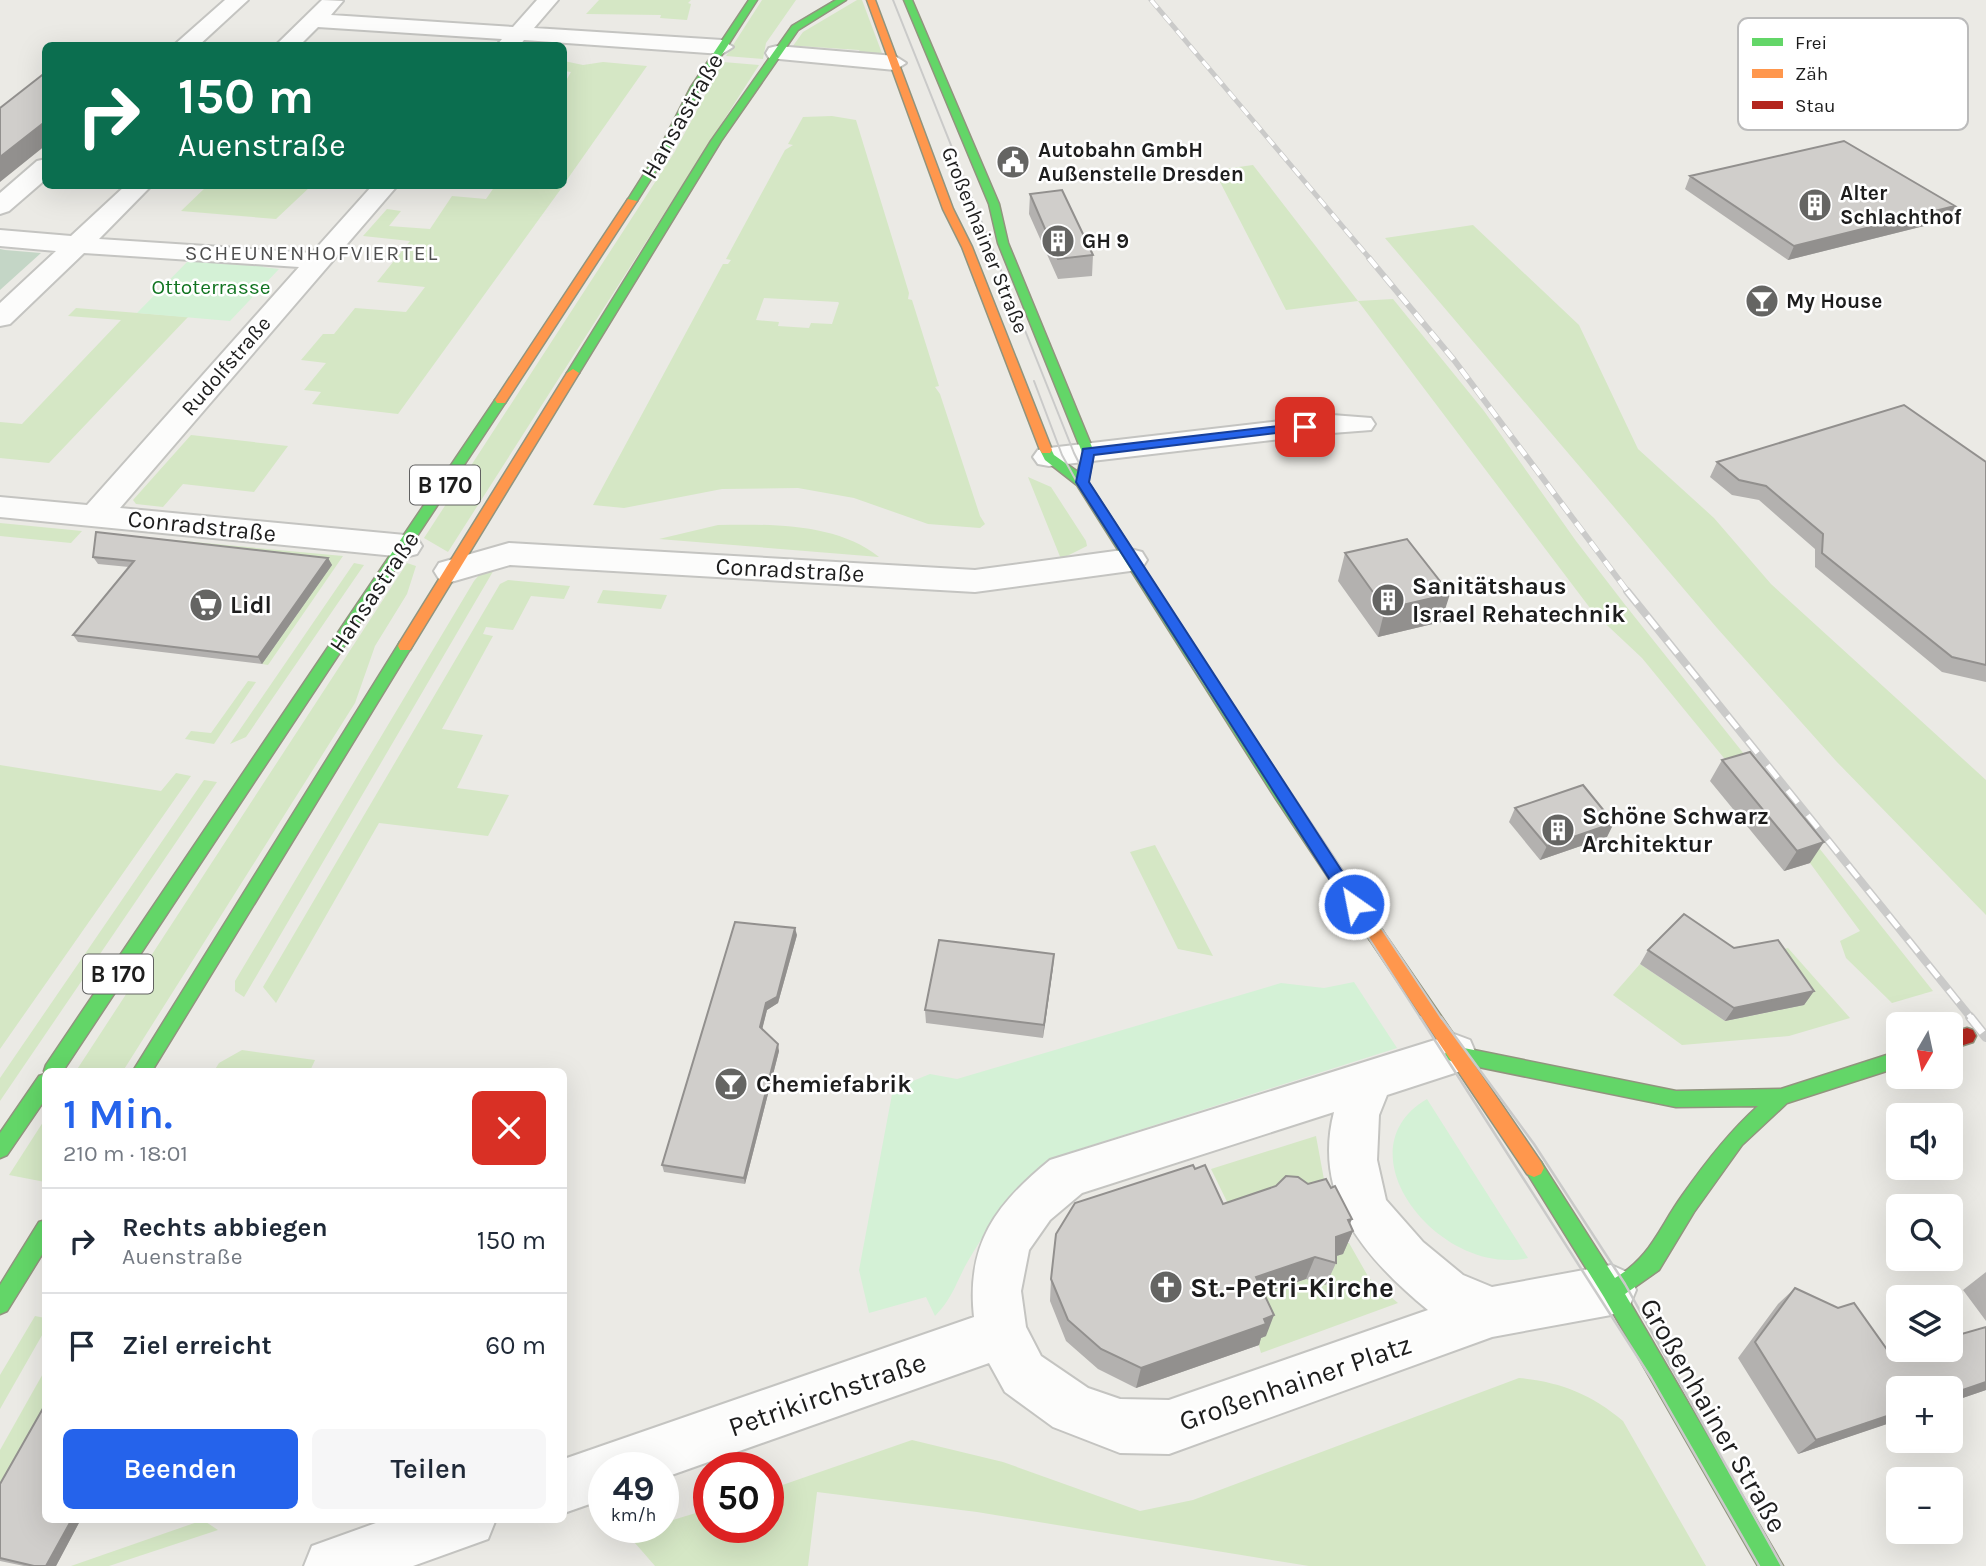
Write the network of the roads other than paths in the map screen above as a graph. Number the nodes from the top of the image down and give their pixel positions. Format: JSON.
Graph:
{"nodes":[{"id":1,"x":238,"y":0,"type":"edge"},
{"id":2,"x":334,"y":0,"type":"edge"},
{"id":3,"x":548,"y":0,"type":"edge"},
{"id":4,"x":753,"y":0,"type":"edge"},
{"id":5,"x":842,"y":0,"type":"edge"},
{"id":6,"x":871,"y":0,"type":"edge"},
{"id":7,"x":908,"y":0,"type":"edge"},
{"id":8,"x":802,"y":6,"type":"dead end"},
{"id":9,"x":314,"y":20,"type":"junction"},
{"id":10,"x":795,"y":28,"type":"junction"},
{"id":11,"x":513,"y":39,"type":"edge"},
{"id":12,"x":189,"y":42,"type":"edge"},
{"id":13,"x":290,"y":42,"type":"edge"},
{"id":14,"x":713,"y":47,"type":"junction"},
{"id":15,"x":777,"y":53,"type":"junction"},
{"id":16,"x":895,"y":63,"type":"junction"},
{"id":17,"x":42,"y":169,"type":"edge"},
{"id":18,"x":136,"y":189,"type":"edge"},
{"id":19,"x":382,"y":189,"type":"edge"},
{"id":20,"x":0,"y":206,"type":"edge"},
{"id":21,"x":0,"y":239,"type":"edge"},
{"id":22,"x":76,"y":245,"type":"junction"},
{"id":23,"x":318,"y":261,"type":"junction"},
{"id":24,"x":0,"y":318,"type":"edge"},
{"id":25,"x":1360,"y":424,"type":"dead end"},
{"id":26,"x":1049,"y":457,"type":"joint"},
{"id":27,"x":1085,"y":467,"type":"junction"},
{"id":28,"x":0,"y":507,"type":"edge"},
{"id":29,"x":96,"y":515,"type":"junction"},
{"id":30,"x":412,"y":549,"type":"junction"},
{"id":31,"x":1130,"y":560,"type":"junction"},
{"id":32,"x":446,"y":568,"type":"junction"},
{"id":33,"x":1967,"y":1036,"type":"dead end"},
{"id":34,"x":1964,"y":1037,"type":"edge"},
{"id":35,"x":1454,"y":1054,"type":"junction"},
{"id":36,"x":1886,"y":1063,"type":"edge"},
{"id":37,"x":55,"y":1068,"type":"edge"},
{"id":38,"x":144,"y":1068,"type":"edge"},
{"id":39,"x":1369,"y":1082,"type":"junction"},
{"id":40,"x":42,"y":1088,"type":"edge"},
{"id":41,"x":1782,"y":1097,"type":"junction"},
{"id":42,"x":0,"y":1149,"type":"edge"},
{"id":43,"x":42,"y":1236,"type":"edge"},
{"id":44,"x":1611,"y":1290,"type":"junction"},
{"id":45,"x":0,"y":1304,"type":"edge"},
{"id":46,"x":1492,"y":1312,"type":"junction"},
{"id":47,"x":1001,"y":1333,"type":"junction"},
{"id":48,"x":660,"y":1452,"type":"edge"},
{"id":49,"x":588,"y":1478,"type":"edge"},
{"id":50,"x":567,"y":1485,"type":"edge"},
{"id":51,"x":456,"y":1523,"type":"edge"},
{"id":52,"x":332,"y":1566,"type":"edge"},
{"id":53,"x":1771,"y":1566,"type":"edge"}],
"edges":[{"from":1,"to":12,"type":"street"},
{"from":2,"to":9,"type":"street"},
{"from":3,"to":11,"type":"street"},
{"from":4,"to":14,"type":"main road","name":"Hansastraße","number":"B 170"},
{"from":5,"to":10,"type":"main road","name":"Hansastraße","number":"B 170"},
{"from":6,"to":16,"type":"main road","name":"Großenhainer Straße"},
{"from":7,"to":27,"type":"main road","name":"Großenhainer Straße"},
{"from":8,"to":10,"type":"main road"},
{"from":9,"to":11,"type":"street"},
{"from":9,"to":13,"type":"street"},
{"from":10,"to":15,"type":"main road","name":"Hansastraße","number":"B 170"},
{"from":11,"to":14,"type":"street"},
{"from":14,"to":30,"type":"main road","name":"Hansastraße","number":"B 170"},
{"from":15,"to":16,"type":"street"},
{"from":15,"to":32,"type":"main road","name":"Hansastraße","number":"B 170"},
{"from":16,"to":26,"type":"main road","name":"Großenhainer Straße"},
{"from":17,"to":20,"type":"street"},
{"from":18,"to":22,"type":"street"},
{"from":19,"to":23,"type":"street","name":"Rudolfstraße"},
{"from":21,"to":22,"type":"street"},
{"from":22,"to":23,"type":"street"},
{"from":22,"to":24,"type":"street"},
{"from":23,"to":29,"type":"street","name":"Rudolfstraße"},
{"from":25,"to":27,"type":"street"},
{"from":26,"to":27,"type":"street"},
{"from":27,"to":31,"type":"main road","name":"Großenhainer Straße"},
{"from":28,"to":29,"type":"street","name":"Conradstraße"},
{"from":29,"to":30,"type":"street","name":"Conradstraße"},
{"from":30,"to":37,"type":"main road","name":"Hansastraße","number":"B 170"},
{"from":31,"to":32,"type":"street","name":"Conradstraße"},
{"from":31,"to":35,"type":"main road","name":"Großenhainer Straße"},
{"from":32,"to":38,"type":"main road","name":"Hansastraße","number":"B 170"},
{"from":33,"to":34,"type":"main road"},
{"from":35,"to":39,"type":"street","name":"Großenhainer Platz"},
{"from":35,"to":41,"type":"main road","name":"Großenhainer Platz"},
{"from":35,"to":44,"type":"main road"},
{"from":36,"to":41,"type":"main road"},
{"from":39,"to":46,"type":"street"},
{"from":39,"to":47,"type":"street","name":"Großenhainer Platz"},
{"from":40,"to":42,"type":"main road"},
{"from":41,"to":44,"type":"main road","name":"Großenhainer Platz"},
{"from":43,"to":45,"type":"main road"},
{"from":44,"to":46,"type":"street","name":"Großenhainer Platz"},
{"from":44,"to":53,"type":"main road","name":"Großenhainer Straße"},
{"from":46,"to":47,"type":"street","name":"Großenhainer Platz"},
{"from":47,"to":48,"type":"street","name":"Petrikirchstraße"},
{"from":49,"to":50,"type":"street"},
{"from":51,"to":52,"type":"street"}]}
